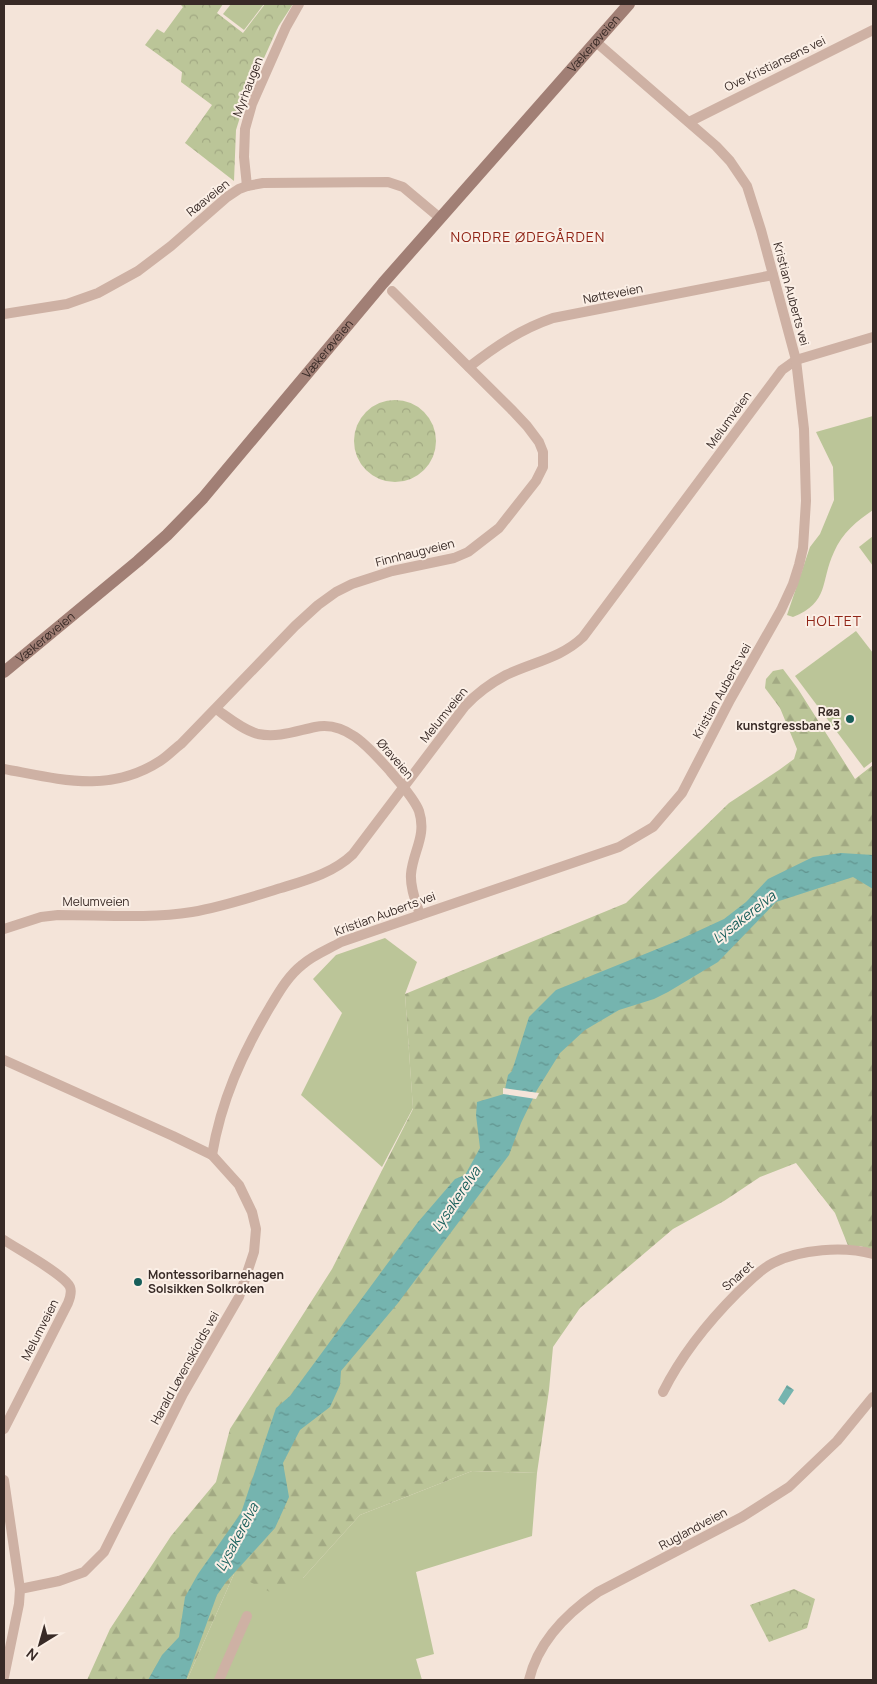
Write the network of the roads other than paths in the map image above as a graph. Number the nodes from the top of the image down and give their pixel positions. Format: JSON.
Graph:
{"nodes":[{"id":1,"x":299,"y":4,"type":"edge"},
{"id":2,"x":629,"y":4,"type":"edge"},
{"id":3,"x":873,"y":30,"type":"edge"},
{"id":4,"x":596,"y":42,"type":"junction"},
{"id":5,"x":689,"y":122,"type":"junction"},
{"id":6,"x":247,"y":186,"type":"junction"},
{"id":7,"x":440,"y":218,"type":"junction"},
{"id":8,"x":773,"y":275,"type":"junction"},
{"id":9,"x":392,"y":291,"type":"dead end"},
{"id":10,"x":4,"y":314,"type":"edge"},
{"id":11,"x":873,"y":337,"type":"edge"},
{"id":12,"x":796,"y":360,"type":"junction"},
{"id":13,"x":469,"y":367,"type":"junction"},
{"id":14,"x":4,"y":672,"type":"edge"},
{"id":15,"x":216,"y":709,"type":"junction"},
{"id":16,"x":4,"y":769,"type":"edge"},
{"id":17,"x":403,"y":788,"type":"junction"},
{"id":18,"x":420,"y":915,"type":"junction"},
{"id":19,"x":4,"y":929,"type":"edge"},
{"id":20,"x":4,"y":1060,"type":"edge"},
{"id":21,"x":212,"y":1155,"type":"junction"},
{"id":22,"x":4,"y":1240,"type":"edge"},
{"id":23,"x":873,"y":1254,"type":"edge"},
{"id":24,"x":663,"y":1392,"type":"dead end"},
{"id":25,"x":873,"y":1397,"type":"edge"},
{"id":26,"x":4,"y":1429,"type":"edge"},
{"id":27,"x":4,"y":1480,"type":"edge"},
{"id":28,"x":20,"y":1589,"type":"junction"},
{"id":29,"x":247,"y":1616,"type":"dead end"},
{"id":30,"x":4,"y":1677,"type":"edge"},
{"id":31,"x":219,"y":1680,"type":"edge"},
{"id":32,"x":529,"y":1680,"type":"edge"}],
"edges":[{"from":1,"to":6,"type":"street","name":"Myrhaugen"},
{"from":2,"to":4,"type":"main road","name":"Vækerøveien"},
{"from":3,"to":5,"type":"street","name":"Ove Kristiansens vei"},
{"from":4,"to":5,"type":"street","name":"Kristian Auberts vei"},
{"from":4,"to":7,"type":"main road","name":"Vækerøveien"},
{"from":5,"to":8,"type":"street","name":"Kristian Auberts vei"},
{"from":6,"to":7,"type":"street","name":"Røaveien"},
{"from":6,"to":10,"type":"street","name":"Røaveien"},
{"from":7,"to":14,"type":"main road","name":"Vækerøveien"},
{"from":8,"to":12,"type":"street","name":"Kristian Auberts vei"},
{"from":8,"to":13,"type":"street","name":"Nøtteveien"},
{"from":9,"to":13,"type":"street","name":"Finnhaugveien"},
{"from":11,"to":12,"type":"street","name":"Melumveien"},
{"from":12,"to":17,"type":"street","name":"Melumveien"},
{"from":12,"to":18,"type":"street","name":"Kristian Auberts vei"},
{"from":13,"to":15,"type":"street","name":"Finnhaugveien"},
{"from":15,"to":16,"type":"street","name":"Finnhaugveien"},
{"from":15,"to":17,"type":"street","name":"Øraveien"},
{"from":17,"to":18,"type":"street","name":"Øraveien"},
{"from":17,"to":19,"type":"street","name":"Melumveien"},
{"from":18,"to":21,"type":"street","name":"Kristian Auberts vei"},
{"from":20,"to":21,"type":"street","name":"Harald Løvenskiolds vei"},
{"from":21,"to":28,"type":"street","name":"Harald Løvenskiolds vei"},
{"from":22,"to":26,"type":"street","name":"Melumveien"},
{"from":23,"to":24,"type":"street","name":"Snaret"},
{"from":25,"to":32,"type":"street","name":"Ruglandveien"},
{"from":27,"to":28,"type":"street"},
{"from":28,"to":30,"type":"street"},
{"from":29,"to":31,"type":"street"}]}
